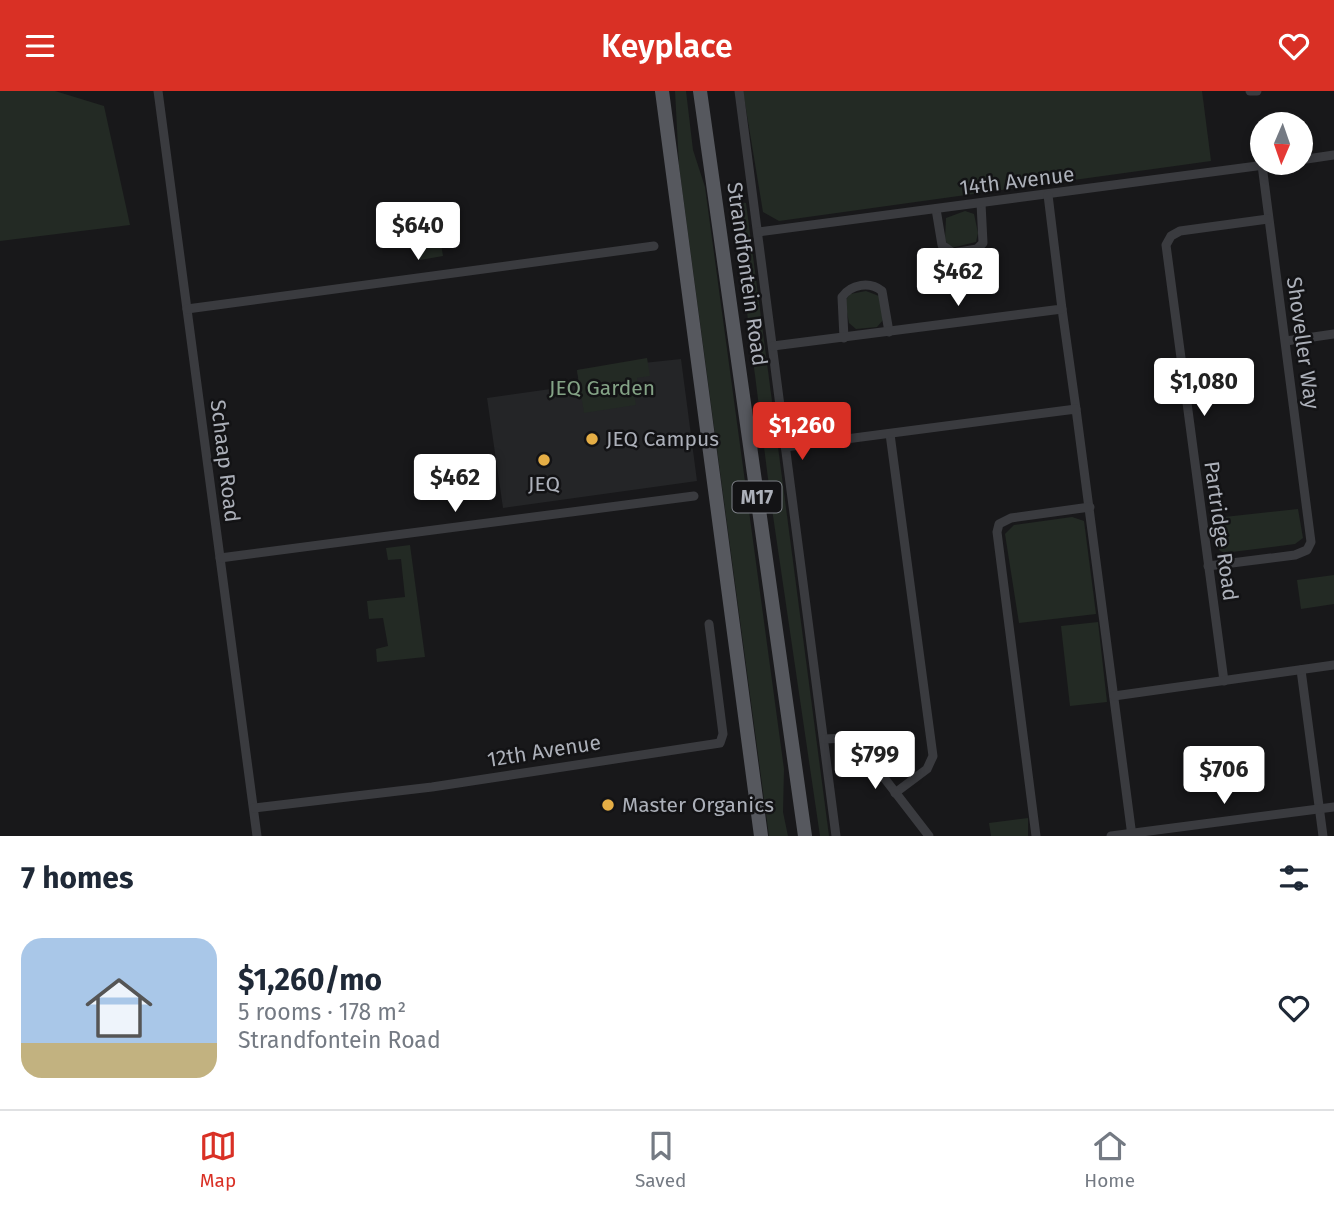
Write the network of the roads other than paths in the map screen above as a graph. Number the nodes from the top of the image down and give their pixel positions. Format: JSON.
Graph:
{"nodes":[{"id":1,"x":158,"y":91,"type":"edge"},
{"id":2,"x":662,"y":91,"type":"edge"},
{"id":3,"x":700,"y":91,"type":"edge"},
{"id":4,"x":739,"y":91,"type":"edge"},
{"id":5,"x":1250,"y":91,"type":"edge"},
{"id":6,"x":1257,"y":91,"type":"edge"},
{"id":7,"x":1334,"y":155,"type":"edge"},
{"id":8,"x":1313,"y":158,"type":"edge"},
{"id":9,"x":1250,"y":166,"type":"edge"},
{"id":10,"x":1263,"y":175,"type":"edge"},
{"id":11,"x":1048,"y":195,"type":"junction"},
{"id":12,"x":981,"y":203,"type":"junction"},
{"id":13,"x":936,"y":209,"type":"junction"},
{"id":14,"x":1268,"y":219,"type":"junction"},
{"id":15,"x":758,"y":232,"type":"junction"},
{"id":16,"x":654,"y":246,"type":"dead end"},
{"id":17,"x":187,"y":309,"type":"junction"},
{"id":18,"x":1062,"y":309,"type":"junction"},
{"id":19,"x":889,"y":332,"type":"junction"},
{"id":20,"x":1334,"y":334,"type":"edge"},
{"id":21,"x":844,"y":338,"type":"junction"},
{"id":22,"x":1286,"y":341,"type":"junction"},
{"id":23,"x":773,"y":346,"type":"junction"},
{"id":24,"x":1076,"y":409,"type":"junction"},
{"id":25,"x":890,"y":434,"type":"junction"},
{"id":26,"x":785,"y":447,"type":"junction"},
{"id":27,"x":694,"y":496,"type":"dead end"},
{"id":28,"x":1090,"y":507,"type":"junction"},
{"id":29,"x":220,"y":558,"type":"junction"},
{"id":30,"x":1208,"y":566,"type":"junction"},
{"id":31,"x":709,"y":624,"type":"dead end"},
{"id":32,"x":1334,"y":665,"type":"edge"},
{"id":33,"x":1301,"y":670,"type":"junction"},
{"id":34,"x":1224,"y":681,"type":"junction"},
{"id":35,"x":1114,"y":696,"type":"junction"},
{"id":36,"x":824,"y":739,"type":"junction"},
{"id":37,"x":895,"y":793,"type":"junction"},
{"id":38,"x":1334,"y":807,"type":"edge"},
{"id":39,"x":254,"y":808,"type":"junction"},
{"id":40,"x":1320,"y":809,"type":"junction"},
{"id":41,"x":1132,"y":835,"type":"edge"},
{"id":42,"x":257,"y":836,"type":"edge"},
{"id":43,"x":761,"y":836,"type":"edge"},
{"id":44,"x":805,"y":836,"type":"edge"},
{"id":45,"x":836,"y":836,"type":"edge"},
{"id":46,"x":929,"y":836,"type":"edge"},
{"id":47,"x":1036,"y":836,"type":"edge"},
{"id":48,"x":1111,"y":836,"type":"edge"},
{"id":49,"x":1323,"y":836,"type":"edge"}],
"edges":[{"from":1,"to":17,"type":"street","name":"Schaap Road"},
{"from":2,"to":43,"type":"main road","number":"M17"},
{"from":3,"to":44,"type":"main road","name":"Strandfontein Road","number":"M17"},
{"from":4,"to":15,"type":"street","name":"Strandfontein Road"},
{"from":5,"to":6,"type":"street"},
{"from":7,"to":8,"type":"street"},
{"from":9,"to":11,"type":"street","name":"14th Avenue"},
{"from":10,"to":14,"type":"street","name":"Shoveller Way"},
{"from":11,"to":12,"type":"street","name":"14th Avenue"},
{"from":11,"to":18,"type":"street"},
{"from":12,"to":13,"type":"street","name":"14th Avenue"},
{"from":12,"to":13,"type":"street"},
{"from":13,"to":15,"type":"street","name":"14th Avenue"},
{"from":14,"to":22,"type":"street","name":"Shoveller Way"},
{"from":14,"to":30,"type":"street","name":"Partridge Road"},
{"from":15,"to":23,"type":"street","name":"Strandfontein Road"},
{"from":16,"to":17,"type":"street"},
{"from":17,"to":29,"type":"street","name":"Schaap Road"},
{"from":18,"to":19,"type":"street"},
{"from":18,"to":24,"type":"street"},
{"from":19,"to":21,"type":"street"},
{"from":19,"to":21,"type":"street"},
{"from":20,"to":22,"type":"street"},
{"from":21,"to":23,"type":"street"},
{"from":22,"to":30,"type":"street","name":"Shoveller Way"},
{"from":23,"to":26,"type":"street","name":"Strandfontein Road"},
{"from":24,"to":25,"type":"street"},
{"from":24,"to":28,"type":"street"},
{"from":25,"to":26,"type":"street"},
{"from":25,"to":37,"type":"street"},
{"from":26,"to":36,"type":"street","name":"Strandfontein Road"},
{"from":27,"to":29,"type":"street"},
{"from":28,"to":35,"type":"street"},
{"from":28,"to":47,"type":"street"},
{"from":29,"to":39,"type":"street","name":"Schaap Road"},
{"from":30,"to":34,"type":"street","name":"Partridge Road"},
{"from":31,"to":39,"type":"street","name":"12th Avenue"},
{"from":32,"to":33,"type":"street"},
{"from":33,"to":34,"type":"street"},
{"from":33,"to":40,"type":"street"},
{"from":34,"to":35,"type":"street"},
{"from":35,"to":41,"type":"street"},
{"from":36,"to":37,"type":"street"},
{"from":36,"to":45,"type":"street","name":"Strandfontein Road"},
{"from":37,"to":46,"type":"street"},
{"from":38,"to":40,"type":"street"},
{"from":39,"to":42,"type":"street","name":"Schaap Road"},
{"from":40,"to":41,"type":"street"},
{"from":40,"to":49,"type":"street"},
{"from":41,"to":48,"type":"street"}]}
